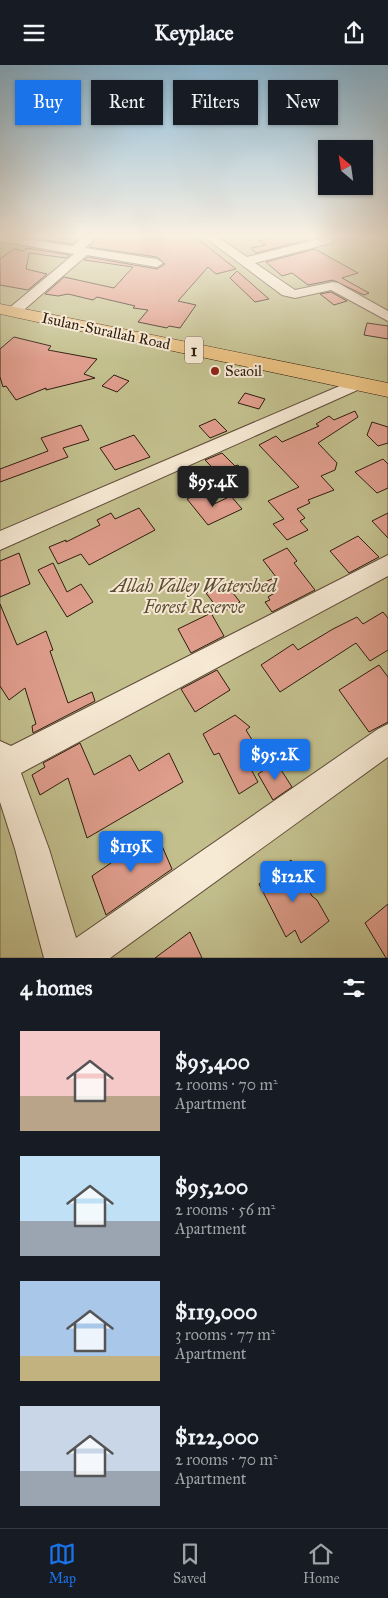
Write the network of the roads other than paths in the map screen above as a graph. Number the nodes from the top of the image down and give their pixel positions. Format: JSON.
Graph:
{"nodes":[{"id":1,"x":48,"y":277,"type":"edge"},
{"id":2,"x":266,"y":277,"type":"edge"},
{"id":3,"x":6,"y":311,"type":"edge"},
{"id":4,"x":388,"y":317,"type":"edge"},
{"id":5,"x":356,"y":384,"type":"junction"},
{"id":6,"x":388,"y":390,"type":"edge"},
{"id":7,"x":0,"y":541,"type":"edge"},
{"id":8,"x":388,"y":565,"type":"edge"},
{"id":9,"x":388,"y":739,"type":"edge"},
{"id":10,"x":2,"y":761,"type":"edge"},
{"id":11,"x":63,"y":958,"type":"edge"},
{"id":12,"x":79,"y":958,"type":"edge"}],
"edges":[{"from":1,"to":3,"type":"street"},
{"from":2,"to":4,"type":"street"},
{"from":3,"to":5,"type":"highway","name":"Isulan-Surallah Road","number":"1"},
{"from":5,"to":6,"type":"highway","name":"Isulan-Surallah Road","number":"1"},
{"from":5,"to":7,"type":"street"},
{"from":8,"to":10,"type":"street"},
{"from":9,"to":12,"type":"street"},
{"from":10,"to":11,"type":"street"}]}
